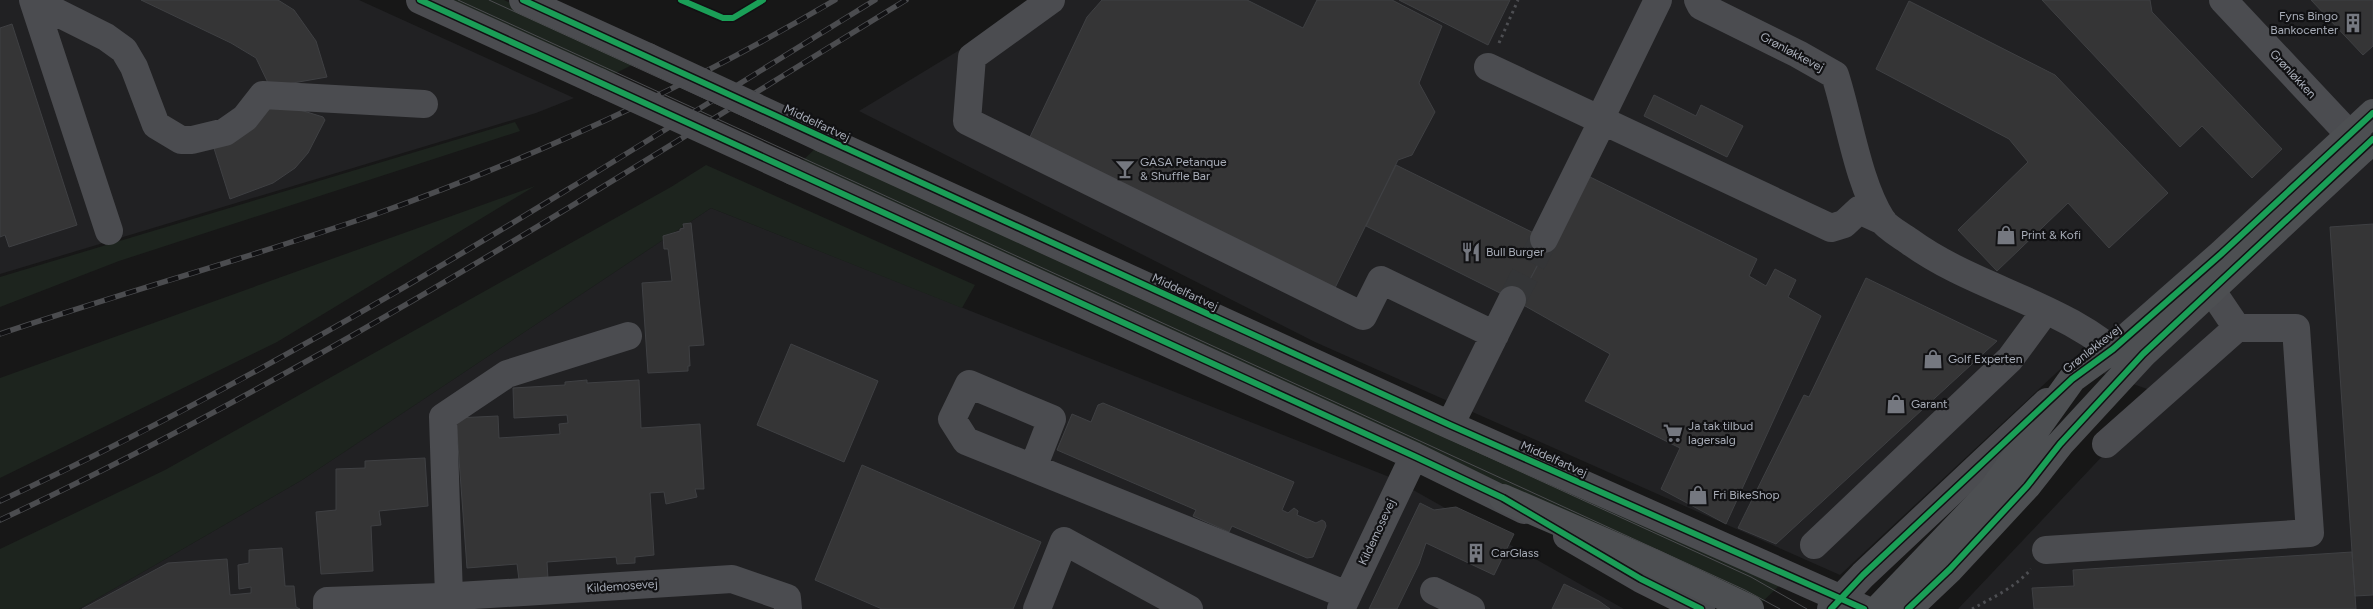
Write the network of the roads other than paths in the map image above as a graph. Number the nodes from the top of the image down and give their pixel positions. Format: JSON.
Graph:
{"nodes":[{"id":1,"x":34,"y":0,"type":"edge"},
{"id":2,"x":420,"y":0,"type":"edge"},
{"id":3,"x":523,"y":0,"type":"edge"},
{"id":4,"x":1051,"y":0,"type":"edge"},
{"id":5,"x":1658,"y":0,"type":"edge"},
{"id":6,"x":2223,"y":0,"type":"edge"},
{"id":7,"x":1696,"y":2,"type":"edge"},
{"id":8,"x":1488,"y":68,"type":"road end"},
{"id":9,"x":424,"y":104,"type":"dead end"},
{"id":10,"x":2373,"y":113,"type":"edge"},
{"id":11,"x":1601,"y":121,"type":"junction"},
{"id":12,"x":2362,"y":141,"type":"edge"},
{"id":13,"x":1883,"y":221,"type":"junction"},
{"id":14,"x":109,"y":231,"type":"dead end"},
{"id":15,"x":1544,"y":238,"type":"tunnel mouth"},
{"id":16,"x":2212,"y":291,"type":"junction"},
{"id":17,"x":1512,"y":300,"type":"tunnel mouth"},
{"id":18,"x":2046,"y":310,"type":"junction"},
{"id":19,"x":2237,"y":328,"type":"junction"},
{"id":20,"x":1495,"y":335,"type":"junction"},
{"id":21,"x":628,"y":336,"type":"dead end"},
{"id":22,"x":2122,"y":358,"type":"junction"},
{"id":23,"x":2072,"y":379,"type":"junction"},
{"id":24,"x":1450,"y":425,"type":"junction"},
{"id":25,"x":2106,"y":444,"type":"dead end"},
{"id":26,"x":1414,"y":456,"type":"junction"},
{"id":27,"x":1033,"y":468,"type":"dead end"},
{"id":28,"x":1503,"y":498,"type":"junction"},
{"id":29,"x":1814,"y":545,"type":"dead end"},
{"id":30,"x":2046,"y":550,"type":"road end"},
{"id":31,"x":1434,"y":591,"type":"dead end"},
{"id":32,"x":444,"y":601,"type":"edge"},
{"id":33,"x":1344,"y":602,"type":"edge"},
{"id":34,"x":1839,"y":606,"type":"edge"},
{"id":35,"x":327,"y":609,"type":"edge"},
{"id":36,"x":788,"y":609,"type":"edge"},
{"id":37,"x":1037,"y":609,"type":"edge"},
{"id":38,"x":1189,"y":609,"type":"edge"},
{"id":39,"x":1471,"y":609,"type":"edge"},
{"id":40,"x":1701,"y":609,"type":"edge"},
{"id":41,"x":1750,"y":609,"type":"edge"},
{"id":42,"x":1878,"y":609,"type":"edge"},
{"id":43,"x":1908,"y":609,"type":"edge"}],
"edges":[{"from":1,"to":9,"type":"street"},
{"from":1,"to":14,"type":"street"},
{"from":2,"to":26,"type":"street","bridge":true},
{"from":3,"to":24,"type":"street","name":"Middelfartvej","bridge":true},
{"from":4,"to":20,"type":"street"},
{"from":5,"to":11,"type":"street"},
{"from":6,"to":12,"type":"street","name":"Grønløkken"},
{"from":7,"to":13,"type":"street","name":"Grønløkkevej"},
{"from":8,"to":11,"type":"street"},
{"from":10,"to":12,"type":"main road","name":"Grønløkkevej"},
{"from":11,"to":13,"type":"street"},
{"from":11,"to":15,"type":"street"},
{"from":12,"to":16,"type":"main road","name":"Grønløkkevej"},
{"from":12,"to":22,"type":"main road","name":"Grønløkkevej"},
{"from":13,"to":18,"type":"street","name":"Grønløkkevej"},
{"from":16,"to":19,"type":"street"},
{"from":16,"to":22,"type":"main road","name":"Grønløkkevej"},
{"from":17,"to":20,"type":"street"},
{"from":18,"to":22,"type":"street","name":"Grønløkkevej"},
{"from":18,"to":29,"type":"street"},
{"from":19,"to":25,"type":"street"},
{"from":19,"to":30,"type":"street"},
{"from":20,"to":24,"type":"street"},
{"from":21,"to":32,"type":"street"},
{"from":22,"to":23,"type":"main road","name":"Grønløkkevej"},
{"from":22,"to":43,"type":"main road","name":"Grønløkkevej"},
{"from":23,"to":34,"type":"street","name":"Grønløkkevej"},
{"from":23,"to":42,"type":"main road"},
{"from":24,"to":34,"type":"street","name":"Middelfartvej"},
{"from":26,"to":28,"type":"street"},
{"from":26,"to":33,"type":"street","name":"Kildemosevej"},
{"from":27,"to":33,"type":"street"},
{"from":28,"to":40,"type":"street"},
{"from":28,"to":41,"type":"main road"},
{"from":31,"to":39,"type":"street"},
{"from":32,"to":35,"type":"street","name":"Kildemosevej"},
{"from":32,"to":36,"type":"street","name":"Kildemosevej"},
{"from":37,"to":38,"type":"street"}]}
